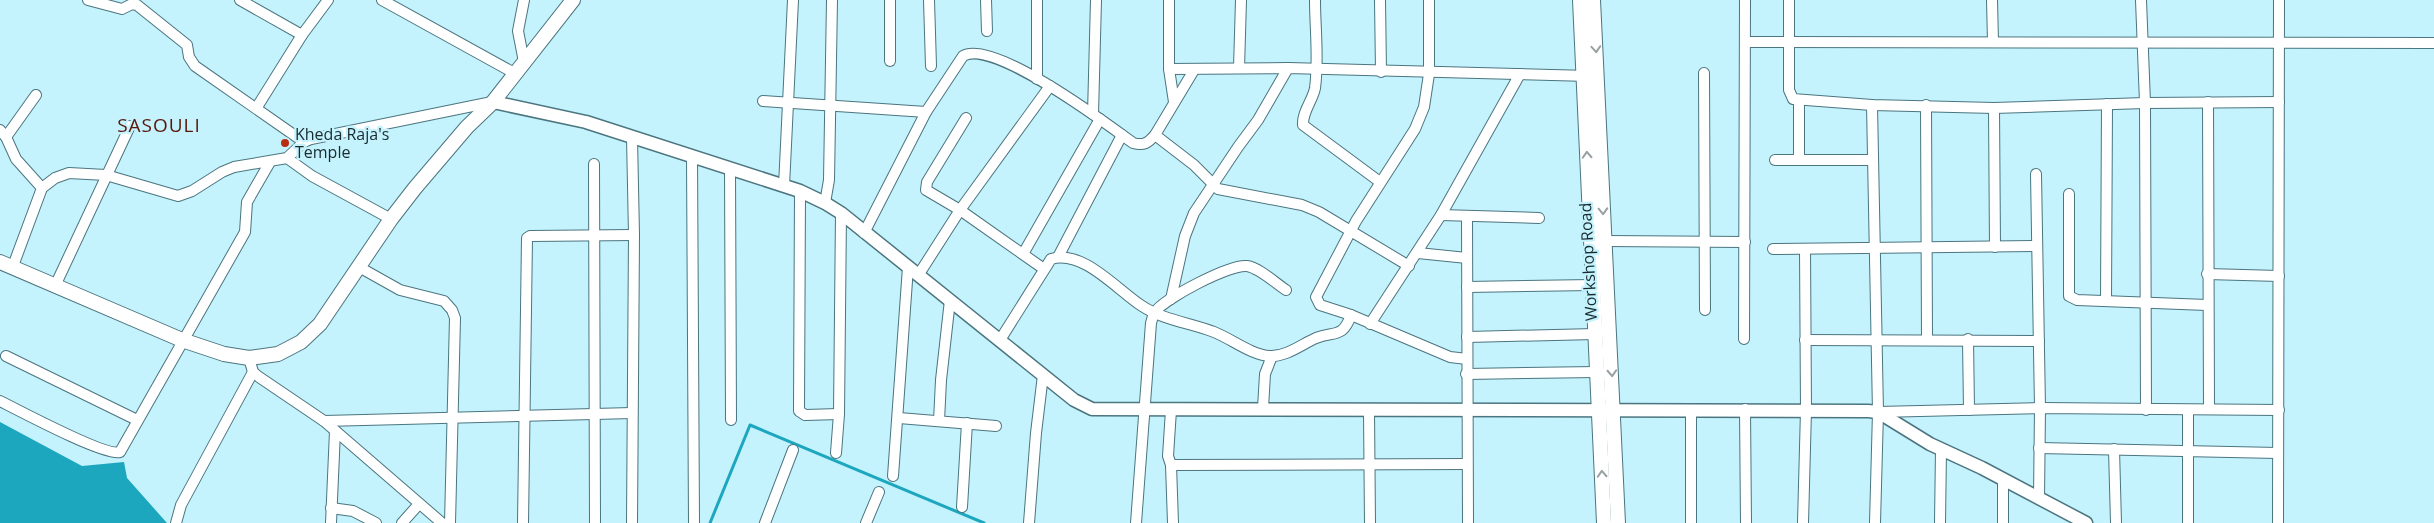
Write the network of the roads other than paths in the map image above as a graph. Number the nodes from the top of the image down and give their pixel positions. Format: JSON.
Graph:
{"nodes":[{"id":1,"x":88,"y":0,"type":"edge"},
{"id":2,"x":240,"y":0,"type":"edge"},
{"id":3,"x":328,"y":0,"type":"edge"},
{"id":4,"x":382,"y":0,"type":"edge"},
{"id":5,"x":524,"y":0,"type":"edge"},
{"id":6,"x":573,"y":0,"type":"edge"},
{"id":7,"x":792,"y":0,"type":"edge"},
{"id":8,"x":832,"y":0,"type":"edge"},
{"id":9,"x":890,"y":0,"type":"edge"},
{"id":10,"x":929,"y":0,"type":"edge"},
{"id":11,"x":986,"y":0,"type":"edge"},
{"id":12,"x":1037,"y":0,"type":"edge"},
{"id":13,"x":1096,"y":0,"type":"edge"},
{"id":14,"x":1169,"y":0,"type":"edge"},
{"id":15,"x":1241,"y":0,"type":"edge"},
{"id":16,"x":1315,"y":0,"type":"edge"},
{"id":17,"x":1380,"y":0,"type":"edge"},
{"id":18,"x":1429,"y":0,"type":"edge"},
{"id":19,"x":1580,"y":0,"type":"edge"},
{"id":20,"x":1593,"y":0,"type":"edge"},
{"id":21,"x":1745,"y":0,"type":"edge"},
{"id":22,"x":1789,"y":0,"type":"edge"},
{"id":23,"x":1992,"y":0,"type":"edge"},
{"id":24,"x":2141,"y":0,"type":"edge"},
{"id":25,"x":2280,"y":0,"type":"edge"},
{"id":26,"x":987,"y":31,"type":"dead end"},
{"id":27,"x":302,"y":35,"type":"junction"},
{"id":28,"x":1789,"y":41,"type":"junction"},
{"id":29,"x":2142,"y":41,"type":"junction"},
{"id":30,"x":1746,"y":42,"type":"junction"},
{"id":31,"x":1993,"y":42,"type":"junction"},
{"id":32,"x":2279,"y":43,"type":"junction"},
{"id":33,"x":2434,"y":43,"type":"edge"},
{"id":34,"x":890,"y":61,"type":"dead end"},
{"id":35,"x":931,"y":66,"type":"dead end"},
{"id":36,"x":520,"y":68,"type":"junction"},
{"id":37,"x":1239,"y":68,"type":"junction"},
{"id":38,"x":1288,"y":68,"type":"junction"},
{"id":39,"x":1169,"y":69,"type":"junction"},
{"id":40,"x":1194,"y":70,"type":"junction"},
{"id":41,"x":1316,"y":70,"type":"junction"},
{"id":42,"x":1381,"y":72,"type":"junction"},
{"id":43,"x":1704,"y":73,"type":"dead end"},
{"id":44,"x":1429,"y":74,"type":"junction"},
{"id":45,"x":1520,"y":74,"type":"junction"},
{"id":46,"x":1590,"y":76,"type":"junction"},
{"id":47,"x":1037,"y":78,"type":"junction"},
{"id":48,"x":1050,"y":86,"type":"junction"},
{"id":49,"x":36,"y":94,"type":"dead end"},
{"id":50,"x":1799,"y":100,"type":"junction"},
{"id":51,"x":763,"y":101,"type":"dead end"},
{"id":52,"x":493,"y":102,"type":"junction"},
{"id":53,"x":788,"y":102,"type":"junction"},
{"id":54,"x":1174,"y":102,"type":"junction"},
{"id":55,"x":2145,"y":102,"type":"junction"},
{"id":56,"x":2208,"y":102,"type":"junction"},
{"id":57,"x":2279,"y":102,"type":"junction"},
{"id":58,"x":2107,"y":104,"type":"junction"},
{"id":59,"x":831,"y":105,"type":"junction"},
{"id":60,"x":1872,"y":105,"type":"junction"},
{"id":61,"x":1926,"y":105,"type":"junction"},
{"id":62,"x":257,"y":107,"type":"junction"},
{"id":63,"x":1994,"y":108,"type":"junction"},
{"id":64,"x":926,"y":112,"type":"junction"},
{"id":65,"x":1097,"y":116,"type":"junction"},
{"id":66,"x":966,"y":118,"type":"dead end"},
{"id":67,"x":130,"y":126,"type":"dead end"},
{"id":68,"x":3,"y":133,"type":"edge"},
{"id":69,"x":1122,"y":135,"type":"junction"},
{"id":70,"x":1155,"y":135,"type":"junction"},
{"id":71,"x":632,"y":137,"type":"junction"},
{"id":72,"x":304,"y":142,"type":"junction"},
{"id":73,"x":692,"y":156,"type":"junction"},
{"id":74,"x":287,"y":158,"type":"junction"},
{"id":75,"x":1775,"y":160,"type":"dead end"},
{"id":76,"x":1799,"y":160,"type":"junction"},
{"id":77,"x":1872,"y":160,"type":"junction"},
{"id":78,"x":270,"y":162,"type":"junction"},
{"id":79,"x":594,"y":164,"type":"dead end"},
{"id":80,"x":730,"y":169,"type":"junction"},
{"id":81,"x":2036,"y":174,"type":"dead end"},
{"id":82,"x":106,"y":175,"type":"junction"},
{"id":83,"x":1380,"y":182,"type":"junction"},
{"id":84,"x":1212,"y":184,"type":"junction"},
{"id":85,"x":784,"y":186,"type":"junction"},
{"id":86,"x":42,"y":188,"type":"junction"},
{"id":87,"x":800,"y":191,"type":"junction"},
{"id":88,"x":2069,"y":194,"type":"dead end"},
{"id":89,"x":825,"y":203,"type":"junction"},
{"id":90,"x":960,"y":210,"type":"junction"},
{"id":91,"x":841,"y":213,"type":"junction"},
{"id":92,"x":1442,"y":215,"type":"junction"},
{"id":93,"x":1466,"y":216,"type":"junction"},
{"id":94,"x":1539,"y":218,"type":"dead end"},
{"id":95,"x":391,"y":219,"type":"junction"},
{"id":96,"x":1351,"y":232,"type":"junction"},
{"id":97,"x":864,"y":233,"type":"junction"},
{"id":98,"x":594,"y":234,"type":"junction"},
{"id":99,"x":634,"y":235,"type":"junction"},
{"id":100,"x":1604,"y":242,"type":"junction"},
{"id":101,"x":1705,"y":242,"type":"junction"},
{"id":102,"x":1745,"y":242,"type":"junction"},
{"id":103,"x":2037,"y":246,"type":"junction"},
{"id":104,"x":1995,"y":247,"type":"junction"},
{"id":105,"x":1873,"y":248,"type":"junction"},
{"id":106,"x":1928,"y":248,"type":"junction"},
{"id":107,"x":1773,"y":249,"type":"dead end"},
{"id":108,"x":1805,"y":249,"type":"junction"},
{"id":109,"x":1023,"y":254,"type":"junction"},
{"id":110,"x":1418,"y":254,"type":"junction"},
{"id":111,"x":1058,"y":257,"type":"junction"},
{"id":112,"x":1467,"y":258,"type":"junction"},
{"id":113,"x":6,"y":264,"type":"edge"},
{"id":114,"x":1409,"y":266,"type":"junction"},
{"id":115,"x":359,"y":267,"type":"junction"},
{"id":116,"x":1044,"y":269,"type":"junction"},
{"id":117,"x":914,"y":271,"type":"junction"},
{"id":118,"x":2207,"y":274,"type":"junction"},
{"id":119,"x":2279,"y":276,"type":"junction"},
{"id":120,"x":1593,"y":285,"type":"junction"},
{"id":121,"x":55,"y":286,"type":"junction"},
{"id":122,"x":1467,"y":287,"type":"junction"},
{"id":123,"x":1286,"y":290,"type":"dead end"},
{"id":124,"x":1171,"y":299,"type":"junction"},
{"id":125,"x":950,"y":300,"type":"junction"},
{"id":126,"x":2106,"y":300,"type":"junction"},
{"id":127,"x":2146,"y":303,"type":"junction"},
{"id":128,"x":2207,"y":305,"type":"junction"},
{"id":129,"x":1705,"y":310,"type":"dead end"},
{"id":130,"x":1154,"y":312,"type":"junction"},
{"id":131,"x":1351,"y":315,"type":"junction"},
{"id":132,"x":1370,"y":324,"type":"junction"},
{"id":133,"x":1595,"y":334,"type":"junction"},
{"id":134,"x":1467,"y":337,"type":"junction"},
{"id":135,"x":1927,"y":339,"type":"junction"},
{"id":136,"x":1968,"y":339,"type":"junction"},
{"id":137,"x":182,"y":340,"type":"junction"},
{"id":138,"x":1000,"y":340,"type":"junction"},
{"id":139,"x":1744,"y":340,"type":"dead end"},
{"id":140,"x":1805,"y":340,"type":"junction"},
{"id":141,"x":1875,"y":341,"type":"junction"},
{"id":142,"x":2040,"y":341,"type":"junction"},
{"id":143,"x":6,"y":356,"type":"dead end"},
{"id":144,"x":1272,"y":356,"type":"junction"},
{"id":145,"x":249,"y":358,"type":"junction"},
{"id":146,"x":1467,"y":359,"type":"junction"},
{"id":147,"x":254,"y":372,"type":"junction"},
{"id":148,"x":1597,"y":372,"type":"junction"},
{"id":149,"x":1466,"y":374,"type":"junction"},
{"id":150,"x":1043,"y":375,"type":"junction"},
{"id":151,"x":0,"y":401,"type":"edge"},
{"id":152,"x":1263,"y":408,"type":"junction"},
{"id":153,"x":2040,"y":408,"type":"junction"},
{"id":154,"x":1143,"y":409,"type":"junction"},
{"id":155,"x":1745,"y":409,"type":"junction"},
{"id":156,"x":2209,"y":409,"type":"junction"},
{"id":157,"x":1171,"y":410,"type":"junction"},
{"id":158,"x":1691,"y":410,"type":"junction"},
{"id":159,"x":1806,"y":410,"type":"junction"},
{"id":160,"x":1969,"y":410,"type":"junction"},
{"id":161,"x":2146,"y":410,"type":"junction"},
{"id":162,"x":2188,"y":410,"type":"junction"},
{"id":163,"x":2279,"y":410,"type":"junction"},
{"id":164,"x":1369,"y":411,"type":"junction"},
{"id":165,"x":1468,"y":411,"type":"junction"},
{"id":166,"x":1599,"y":411,"type":"junction"},
{"id":167,"x":1614,"y":412,"type":"junction"},
{"id":168,"x":1878,"y":412,"type":"junction"},
{"id":169,"x":632,"y":413,"type":"junction"},
{"id":170,"x":594,"y":414,"type":"junction"},
{"id":171,"x":839,"y":414,"type":"junction"},
{"id":172,"x":524,"y":416,"type":"junction"},
{"id":173,"x":899,"y":418,"type":"junction"},
{"id":174,"x":454,"y":419,"type":"junction"},
{"id":175,"x":138,"y":420,"type":"junction"},
{"id":176,"x":730,"y":420,"type":"dead end"},
{"id":177,"x":324,"y":421,"type":"junction"},
{"id":178,"x":939,"y":421,"type":"junction"},
{"id":179,"x":967,"y":423,"type":"junction"},
{"id":180,"x":996,"y":426,"type":"dead end"},
{"id":181,"x":335,"y":431,"type":"junction"},
{"id":182,"x":2039,"y":448,"type":"junction"},
{"id":183,"x":1942,"y":449,"type":"junction"},
{"id":184,"x":2114,"y":449,"type":"junction"},
{"id":185,"x":793,"y":450,"type":"dead end"},
{"id":186,"x":2186,"y":450,"type":"junction"},
{"id":187,"x":836,"y":453,"type":"dead end"},
{"id":188,"x":2278,"y":453,"type":"junction"},
{"id":189,"x":1467,"y":464,"type":"junction"},
{"id":190,"x":1170,"y":465,"type":"junction"},
{"id":191,"x":1370,"y":465,"type":"junction"},
{"id":192,"x":893,"y":476,"type":"dead end"},
{"id":193,"x":2003,"y":480,"type":"junction"},
{"id":194,"x":879,"y":492,"type":"dead end"},
{"id":195,"x":2039,"y":498,"type":"junction"},
{"id":196,"x":419,"y":504,"type":"junction"},
{"id":197,"x":962,"y":507,"type":"dead end"},
{"id":198,"x":331,"y":508,"type":"junction"},
{"id":199,"x":2068,"y":518,"type":"edge"},
{"id":200,"x":176,"y":523,"type":"edge"},
{"id":201,"x":331,"y":523,"type":"edge"},
{"id":202,"x":376,"y":523,"type":"edge"},
{"id":203,"x":402,"y":523,"type":"edge"},
{"id":204,"x":442,"y":523,"type":"edge"},
{"id":205,"x":450,"y":523,"type":"edge"},
{"id":206,"x":523,"y":523,"type":"edge"},
{"id":207,"x":595,"y":523,"type":"edge"},
{"id":208,"x":632,"y":523,"type":"edge"},
{"id":209,"x":694,"y":523,"type":"edge"},
{"id":210,"x":764,"y":523,"type":"edge"},
{"id":211,"x":866,"y":523,"type":"edge"},
{"id":212,"x":1029,"y":523,"type":"edge"},
{"id":213,"x":1136,"y":523,"type":"edge"},
{"id":214,"x":1173,"y":523,"type":"edge"},
{"id":215,"x":1370,"y":523,"type":"edge"},
{"id":216,"x":1468,"y":523,"type":"edge"},
{"id":217,"x":1604,"y":523,"type":"edge"},
{"id":218,"x":1618,"y":523,"type":"edge"},
{"id":219,"x":1691,"y":523,"type":"edge"},
{"id":220,"x":1746,"y":523,"type":"edge"},
{"id":221,"x":1803,"y":523,"type":"edge"},
{"id":222,"x":1875,"y":523,"type":"edge"},
{"id":223,"x":1940,"y":523,"type":"edge"},
{"id":224,"x":2003,"y":523,"type":"edge"},
{"id":225,"x":2086,"y":523,"type":"edge"},
{"id":226,"x":2116,"y":523,"type":"edge"},
{"id":227,"x":2188,"y":523,"type":"edge"},
{"id":228,"x":2278,"y":523,"type":"edge"}],
"edges":[{"from":1,"to":62,"type":"street"},
{"from":2,"to":27,"type":"street"},
{"from":3,"to":27,"type":"street"},
{"from":4,"to":36,"type":"street"},
{"from":5,"to":36,"type":"street"},
{"from":6,"to":36,"type":"main road"},
{"from":7,"to":53,"type":"street"},
{"from":8,"to":59,"type":"street"},
{"from":9,"to":34,"type":"street"},
{"from":10,"to":35,"type":"street"},
{"from":11,"to":26,"type":"street"},
{"from":12,"to":47,"type":"street"},
{"from":13,"to":65,"type":"street"},
{"from":14,"to":39,"type":"street"},
{"from":15,"to":37,"type":"street"},
{"from":16,"to":41,"type":"street"},
{"from":17,"to":42,"type":"street"},
{"from":18,"to":44,"type":"street"},
{"from":19,"to":46,"type":"main road","name":"Workshop Road"},
{"from":20,"to":46,"type":"main road","name":"Workshop Road","one_way":true},
{"from":21,"to":30,"type":"street"},
{"from":22,"to":28,"type":"street"},
{"from":23,"to":31,"type":"street"},
{"from":24,"to":29,"type":"street"},
{"from":25,"to":32,"type":"street"},
{"from":27,"to":62,"type":"street"},
{"from":28,"to":30,"type":"street"},
{"from":28,"to":31,"type":"street"},
{"from":28,"to":50,"type":"street"},
{"from":29,"to":31,"type":"street"},
{"from":29,"to":32,"type":"street"},
{"from":29,"to":55,"type":"street"},
{"from":30,"to":102,"type":"street"},
{"from":32,"to":33,"type":"street"},
{"from":32,"to":57,"type":"street"},
{"from":36,"to":52,"type":"main road"},
{"from":37,"to":38,"type":"street"},
{"from":37,"to":40,"type":"street"},
{"from":38,"to":41,"type":"street"},
{"from":38,"to":84,"type":"street"},
{"from":39,"to":40,"type":"street"},
{"from":39,"to":54,"type":"street"},
{"from":40,"to":54,"type":"street"},
{"from":41,"to":42,"type":"street"},
{"from":41,"to":83,"type":"street"},
{"from":42,"to":44,"type":"street"},
{"from":43,"to":101,"type":"street"},
{"from":44,"to":45,"type":"street"},
{"from":44,"to":83,"type":"street"},
{"from":45,"to":46,"type":"street"},
{"from":45,"to":92,"type":"street"},
{"from":46,"to":100,"type":"main road","name":"Workshop Road","one_way":true},
{"from":120,"to":46,"type":"main road","name":"Workshop Road","one_way":true},
{"from":47,"to":48,"type":"street"},
{"from":47,"to":64,"type":"street"},
{"from":48,"to":65,"type":"street"},
{"from":48,"to":90,"type":"street"},
{"from":49,"to":68,"type":"street"},
{"from":50,"to":60,"type":"street"},
{"from":50,"to":76,"type":"street"},
{"from":51,"to":53,"type":"street"},
{"from":52,"to":71,"type":"street"},
{"from":52,"to":72,"type":"street"},
{"from":52,"to":95,"type":"main road"},
{"from":53,"to":59,"type":"street"},
{"from":53,"to":85,"type":"street"},
{"from":54,"to":70,"type":"street"},
{"from":55,"to":56,"type":"street"},
{"from":55,"to":58,"type":"street"},
{"from":55,"to":127,"type":"street"},
{"from":56,"to":57,"type":"street"},
{"from":56,"to":118,"type":"street"},
{"from":57,"to":119,"type":"street"},
{"from":58,"to":63,"type":"street"},
{"from":58,"to":126,"type":"street"},
{"from":59,"to":64,"type":"street"},
{"from":59,"to":89,"type":"street"},
{"from":60,"to":61,"type":"street"},
{"from":60,"to":77,"type":"street"},
{"from":61,"to":63,"type":"street"},
{"from":61,"to":106,"type":"street"},
{"from":62,"to":72,"type":"street"},
{"from":63,"to":104,"type":"street"},
{"from":64,"to":97,"type":"street"},
{"from":65,"to":69,"type":"street"},
{"from":65,"to":109,"type":"street"},
{"from":66,"to":90,"type":"street"},
{"from":67,"to":82,"type":"street"},
{"from":68,"to":86,"type":"street"},
{"from":69,"to":70,"type":"street"},
{"from":69,"to":111,"type":"street"},
{"from":70,"to":84,"type":"street"},
{"from":71,"to":73,"type":"street"},
{"from":71,"to":99,"type":"street"},
{"from":72,"to":74,"type":"street"},
{"from":73,"to":80,"type":"street"},
{"from":73,"to":209,"type":"street"},
{"from":74,"to":78,"type":"street"},
{"from":74,"to":95,"type":"street"},
{"from":75,"to":76,"type":"street"},
{"from":76,"to":77,"type":"street"},
{"from":77,"to":105,"type":"street"},
{"from":78,"to":82,"type":"street"},
{"from":78,"to":137,"type":"street"},
{"from":79,"to":98,"type":"street"},
{"from":80,"to":85,"type":"street"},
{"from":80,"to":176,"type":"street"},
{"from":81,"to":103,"type":"street"},
{"from":82,"to":86,"type":"street"},
{"from":82,"to":121,"type":"street"},
{"from":83,"to":96,"type":"street"},
{"from":84,"to":96,"type":"street"},
{"from":84,"to":124,"type":"street"},
{"from":85,"to":87,"type":"street"},
{"from":86,"to":113,"type":"street"},
{"from":87,"to":89,"type":"street"},
{"from":87,"to":171,"type":"street"},
{"from":88,"to":126,"type":"street"},
{"from":89,"to":91,"type":"street"},
{"from":90,"to":109,"type":"street"},
{"from":90,"to":117,"type":"street"},
{"from":91,"to":97,"type":"street"},
{"from":91,"to":171,"type":"street"},
{"from":92,"to":93,"type":"street"},
{"from":92,"to":110,"type":"street"},
{"from":93,"to":94,"type":"street"},
{"from":93,"to":112,"type":"street"},
{"from":95,"to":115,"type":"main road"},
{"from":96,"to":114,"type":"street"},
{"from":96,"to":131,"type":"street"},
{"from":97,"to":117,"type":"street"},
{"from":98,"to":99,"type":"street"},
{"from":98,"to":170,"type":"street"},
{"from":98,"to":172,"type":"street"},
{"from":99,"to":169,"type":"street"},
{"from":100,"to":101,"type":"street"},
{"from":100,"to":167,"type":"main road","name":"Workshop Road","one_way":true},
{"from":101,"to":102,"type":"street"},
{"from":101,"to":129,"type":"street"},
{"from":102,"to":139,"type":"street"},
{"from":103,"to":104,"type":"street"},
{"from":103,"to":142,"type":"street"},
{"from":104,"to":106,"type":"street"},
{"from":105,"to":106,"type":"street"},
{"from":105,"to":108,"type":"street"},
{"from":105,"to":141,"type":"street"},
{"from":106,"to":135,"type":"street"},
{"from":107,"to":108,"type":"street"},
{"from":108,"to":140,"type":"street"},
{"from":109,"to":116,"type":"street"},
{"from":110,"to":112,"type":"street"},
{"from":110,"to":114,"type":"street"},
{"from":111,"to":116,"type":"street"},
{"from":111,"to":130,"type":"street"},
{"from":112,"to":122,"type":"street"},
{"from":113,"to":121,"type":"main road"},
{"from":114,"to":132,"type":"street"},
{"from":115,"to":145,"type":"main road"},
{"from":115,"to":174,"type":"street"},
{"from":116,"to":138,"type":"street"},
{"from":117,"to":125,"type":"street"},
{"from":117,"to":173,"type":"street"},
{"from":118,"to":119,"type":"street"},
{"from":118,"to":128,"type":"street"},
{"from":119,"to":163,"type":"street"},
{"from":120,"to":122,"type":"street"},
{"from":120,"to":133,"type":"main road","name":"Workshop Road"},
{"from":121,"to":137,"type":"main road"},
{"from":122,"to":134,"type":"street"},
{"from":123,"to":124,"type":"street"},
{"from":124,"to":130,"type":"street"},
{"from":125,"to":138,"type":"street"},
{"from":125,"to":178,"type":"street"},
{"from":126,"to":127,"type":"street"},
{"from":127,"to":128,"type":"street"},
{"from":127,"to":161,"type":"street"},
{"from":128,"to":156,"type":"street"},
{"from":130,"to":144,"type":"street"},
{"from":130,"to":154,"type":"street"},
{"from":131,"to":132,"type":"street"},
{"from":131,"to":144,"type":"street"},
{"from":132,"to":146,"type":"street"},
{"from":133,"to":134,"type":"street"},
{"from":133,"to":148,"type":"main road","name":"Workshop Road"},
{"from":134,"to":146,"type":"street"},
{"from":135,"to":136,"type":"street"},
{"from":135,"to":141,"type":"street"},
{"from":136,"to":142,"type":"street"},
{"from":136,"to":160,"type":"street"},
{"from":137,"to":145,"type":"main road"},
{"from":137,"to":175,"type":"street"},
{"from":138,"to":150,"type":"street"},
{"from":140,"to":141,"type":"street"},
{"from":140,"to":159,"type":"street"},
{"from":141,"to":168,"type":"street"},
{"from":142,"to":153,"type":"street"},
{"from":143,"to":175,"type":"street"},
{"from":144,"to":152,"type":"street"},
{"from":145,"to":147,"type":"street"},
{"from":146,"to":149,"type":"street"},
{"from":147,"to":177,"type":"street"},
{"from":147,"to":200,"type":"street"},
{"from":148,"to":149,"type":"street"},
{"from":148,"to":166,"type":"main road","name":"Workshop Road"},
{"from":149,"to":165,"type":"street"},
{"from":150,"to":154,"type":"street"},
{"from":150,"to":212,"type":"street"},
{"from":151,"to":175,"type":"street"},
{"from":152,"to":157,"type":"street"},
{"from":152,"to":164,"type":"street"},
{"from":153,"to":160,"type":"street"},
{"from":153,"to":161,"type":"street"},
{"from":153,"to":182,"type":"street"},
{"from":154,"to":157,"type":"street"},
{"from":154,"to":213,"type":"street"},
{"from":155,"to":158,"type":"street"},
{"from":155,"to":159,"type":"street"},
{"from":155,"to":220,"type":"street"},
{"from":156,"to":162,"type":"street"},
{"from":156,"to":163,"type":"street"},
{"from":157,"to":190,"type":"street"},
{"from":158,"to":167,"type":"street"},
{"from":158,"to":219,"type":"street"},
{"from":159,"to":168,"type":"street"},
{"from":159,"to":221,"type":"street"},
{"from":160,"to":168,"type":"street"},
{"from":161,"to":162,"type":"street"},
{"from":162,"to":186,"type":"street"},
{"from":163,"to":188,"type":"street"},
{"from":164,"to":165,"type":"street"},
{"from":164,"to":191,"type":"street"},
{"from":165,"to":166,"type":"street"},
{"from":165,"to":189,"type":"street"},
{"from":166,"to":167,"type":"street"},
{"from":217,"to":166,"type":"main road","name":"Workshop Road","one_way":true},
{"from":167,"to":218,"type":"main road","name":"Workshop Road"},
{"from":168,"to":183,"type":"street"},
{"from":168,"to":222,"type":"street"},
{"from":169,"to":170,"type":"street"},
{"from":169,"to":208,"type":"street"},
{"from":170,"to":172,"type":"street"},
{"from":170,"to":207,"type":"street"},
{"from":171,"to":187,"type":"street"},
{"from":172,"to":174,"type":"street"},
{"from":172,"to":206,"type":"street"},
{"from":173,"to":178,"type":"street"},
{"from":173,"to":192,"type":"street"},
{"from":174,"to":177,"type":"street"},
{"from":174,"to":205,"type":"street"},
{"from":177,"to":181,"type":"street"},
{"from":178,"to":179,"type":"street"},
{"from":179,"to":180,"type":"street"},
{"from":179,"to":197,"type":"street"},
{"from":181,"to":196,"type":"street"},
{"from":181,"to":198,"type":"street"},
{"from":182,"to":184,"type":"street"},
{"from":182,"to":195,"type":"street"},
{"from":183,"to":193,"type":"street"},
{"from":183,"to":223,"type":"street"},
{"from":184,"to":186,"type":"street"},
{"from":184,"to":226,"type":"street"},
{"from":185,"to":210,"type":"street"},
{"from":186,"to":188,"type":"street"},
{"from":186,"to":227,"type":"street"},
{"from":188,"to":228,"type":"street"},
{"from":189,"to":191,"type":"street"},
{"from":189,"to":216,"type":"street"},
{"from":190,"to":191,"type":"street"},
{"from":190,"to":214,"type":"street"},
{"from":191,"to":215,"type":"street"},
{"from":193,"to":195,"type":"street"},
{"from":193,"to":224,"type":"street"},
{"from":194,"to":211,"type":"street"},
{"from":195,"to":199,"type":"street"},
{"from":196,"to":203,"type":"street"},
{"from":196,"to":204,"type":"street"},
{"from":198,"to":201,"type":"street"},
{"from":198,"to":202,"type":"street"},
{"from":199,"to":225,"type":"street"}]}
